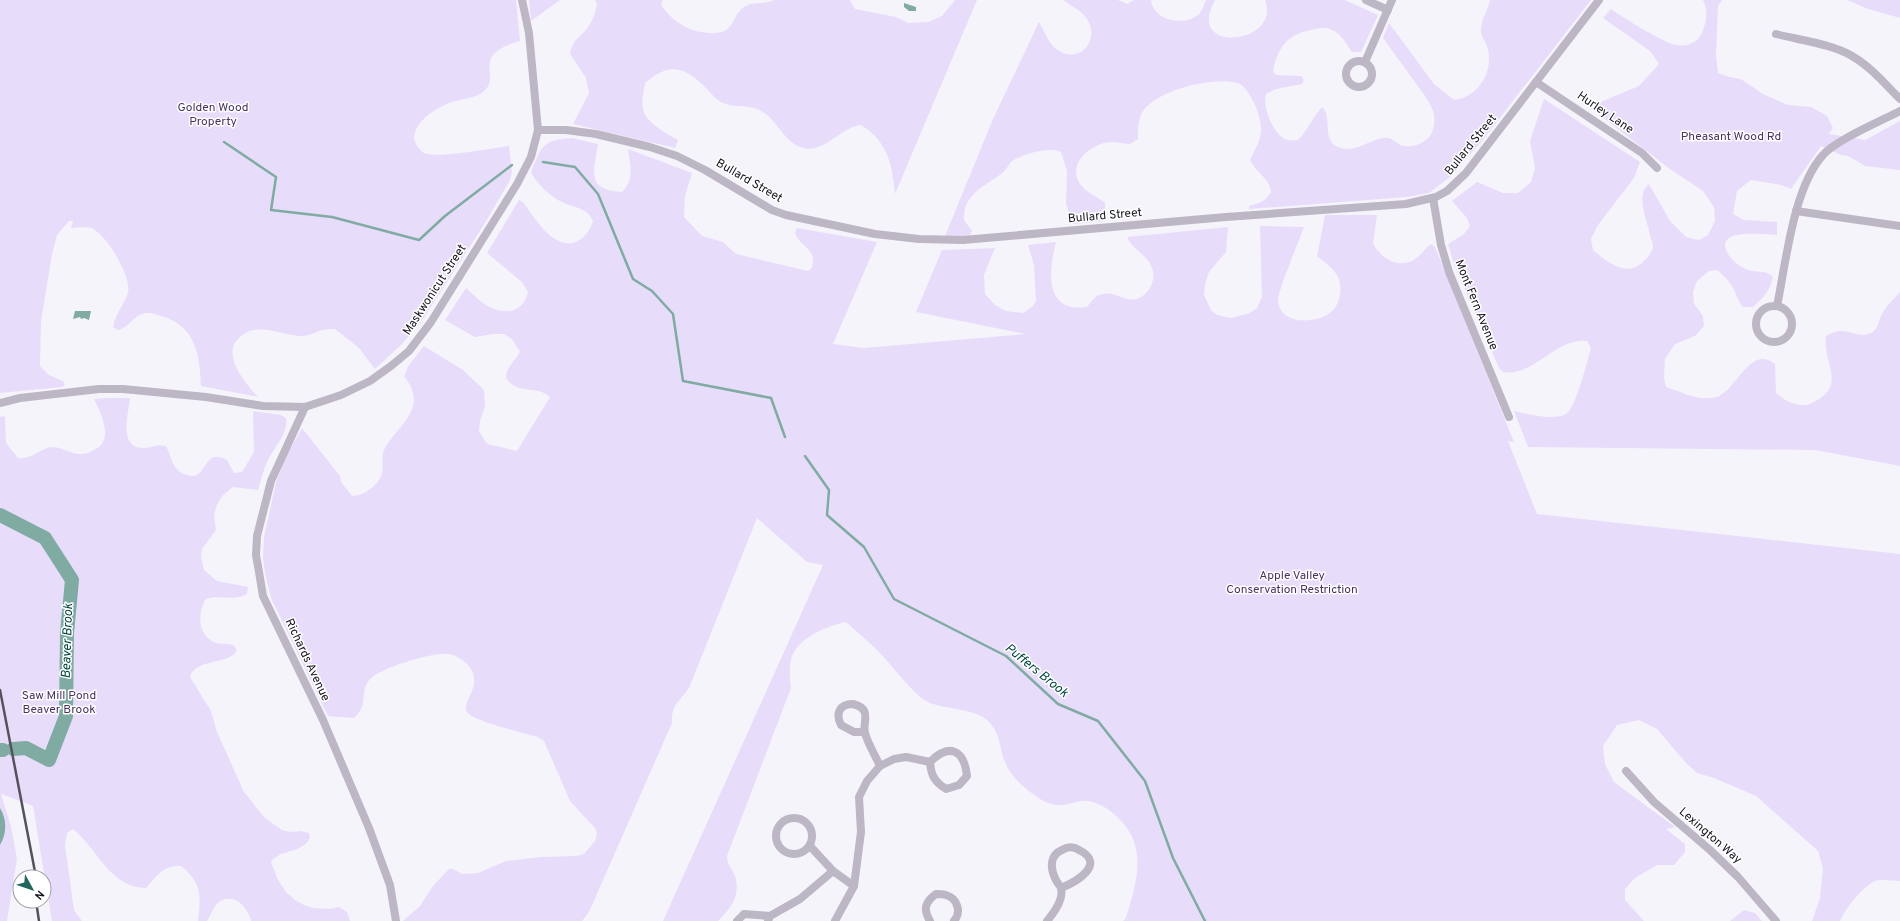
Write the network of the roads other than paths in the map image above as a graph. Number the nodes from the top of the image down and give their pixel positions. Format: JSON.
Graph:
{"nodes":[{"id":1,"x":522,"y":0,"type":"edge"},
{"id":2,"x":1366,"y":0,"type":"edge"},
{"id":3,"x":1392,"y":0,"type":"edge"},
{"id":4,"x":1599,"y":0,"type":"edge"},
{"id":5,"x":1388,"y":10,"type":"junction"},
{"id":6,"x":1776,"y":34,"type":"dead end"},
{"id":7,"x":1365,"y":62,"type":"dead end"},
{"id":8,"x":1536,"y":82,"type":"junction"},
{"id":9,"x":1900,"y":99,"type":"edge"},
{"id":10,"x":1900,"y":112,"type":"edge"},
{"id":11,"x":538,"y":130,"type":"junction"},
{"id":12,"x":1657,"y":168,"type":"dead end"},
{"id":13,"x":1433,"y":198,"type":"junction"},
{"id":14,"x":1796,"y":211,"type":"junction"},
{"id":15,"x":1900,"y":226,"type":"edge"},
{"id":16,"x":1777,"y":306,"type":"junction"},
{"id":17,"x":0,"y":403,"type":"edge"},
{"id":18,"x":305,"y":406,"type":"junction"},
{"id":19,"x":1509,"y":417,"type":"dead end"},
{"id":20,"x":864,"y":732,"type":"dead end"},
{"id":21,"x":930,"y":762,"type":"junction"},
{"id":22,"x":880,"y":766,"type":"junction"},
{"id":23,"x":1626,"y":771,"type":"dead end"},
{"id":24,"x":810,"y":846,"type":"junction"},
{"id":25,"x":833,"y":871,"type":"junction"},
{"id":26,"x":854,"y":886,"type":"junction"},
{"id":27,"x":1061,"y":888,"type":"junction"},
{"id":28,"x":769,"y":918,"type":"edge"},
{"id":29,"x":396,"y":921,"type":"edge"},
{"id":30,"x":737,"y":921,"type":"edge"},
{"id":31,"x":835,"y":921,"type":"edge"},
{"id":32,"x":930,"y":921,"type":"edge"},
{"id":33,"x":954,"y":921,"type":"edge"},
{"id":34,"x":1047,"y":921,"type":"edge"},
{"id":35,"x":1776,"y":921,"type":"edge"}],
"edges":[{"from":1,"to":11,"type":"street","name":"Maskwonicut Street"},
{"from":2,"to":5,"type":"street"},
{"from":3,"to":5,"type":"street"},
{"from":4,"to":8,"type":"street","name":"Bullard Street"},
{"from":5,"to":7,"type":"street"},
{"from":6,"to":9,"type":"street"},
{"from":8,"to":12,"type":"street","name":"Hurley Lane"},
{"from":8,"to":13,"type":"street","name":"Bullard Street"},
{"from":10,"to":14,"type":"street"},
{"from":11,"to":13,"type":"street","name":"Bullard Street"},
{"from":11,"to":18,"type":"street","name":"Maskwonicut Street"},
{"from":13,"to":19,"type":"street","name":"Mont Fern Avenue"},
{"from":14,"to":15,"type":"street"},
{"from":14,"to":16,"type":"street"},
{"from":16,"to":16,"type":"street"},
{"from":17,"to":18,"type":"street","name":"Maskwonicut Street"},
{"from":18,"to":29,"type":"street","name":"Richards Avenue"},
{"from":20,"to":22,"type":"street"},
{"from":21,"to":21,"type":"street"},
{"from":21,"to":22,"type":"street"},
{"from":22,"to":26,"type":"street"},
{"from":23,"to":35,"type":"street","name":"Lexington Way"},
{"from":24,"to":24,"type":"street"},
{"from":24,"to":25,"type":"street"},
{"from":25,"to":26,"type":"street"},
{"from":25,"to":28,"type":"street"},
{"from":26,"to":31,"type":"street"},
{"from":27,"to":27,"type":"street"},
{"from":27,"to":34,"type":"street"},
{"from":28,"to":30,"type":"street"},
{"from":32,"to":33,"type":"street"}]}
